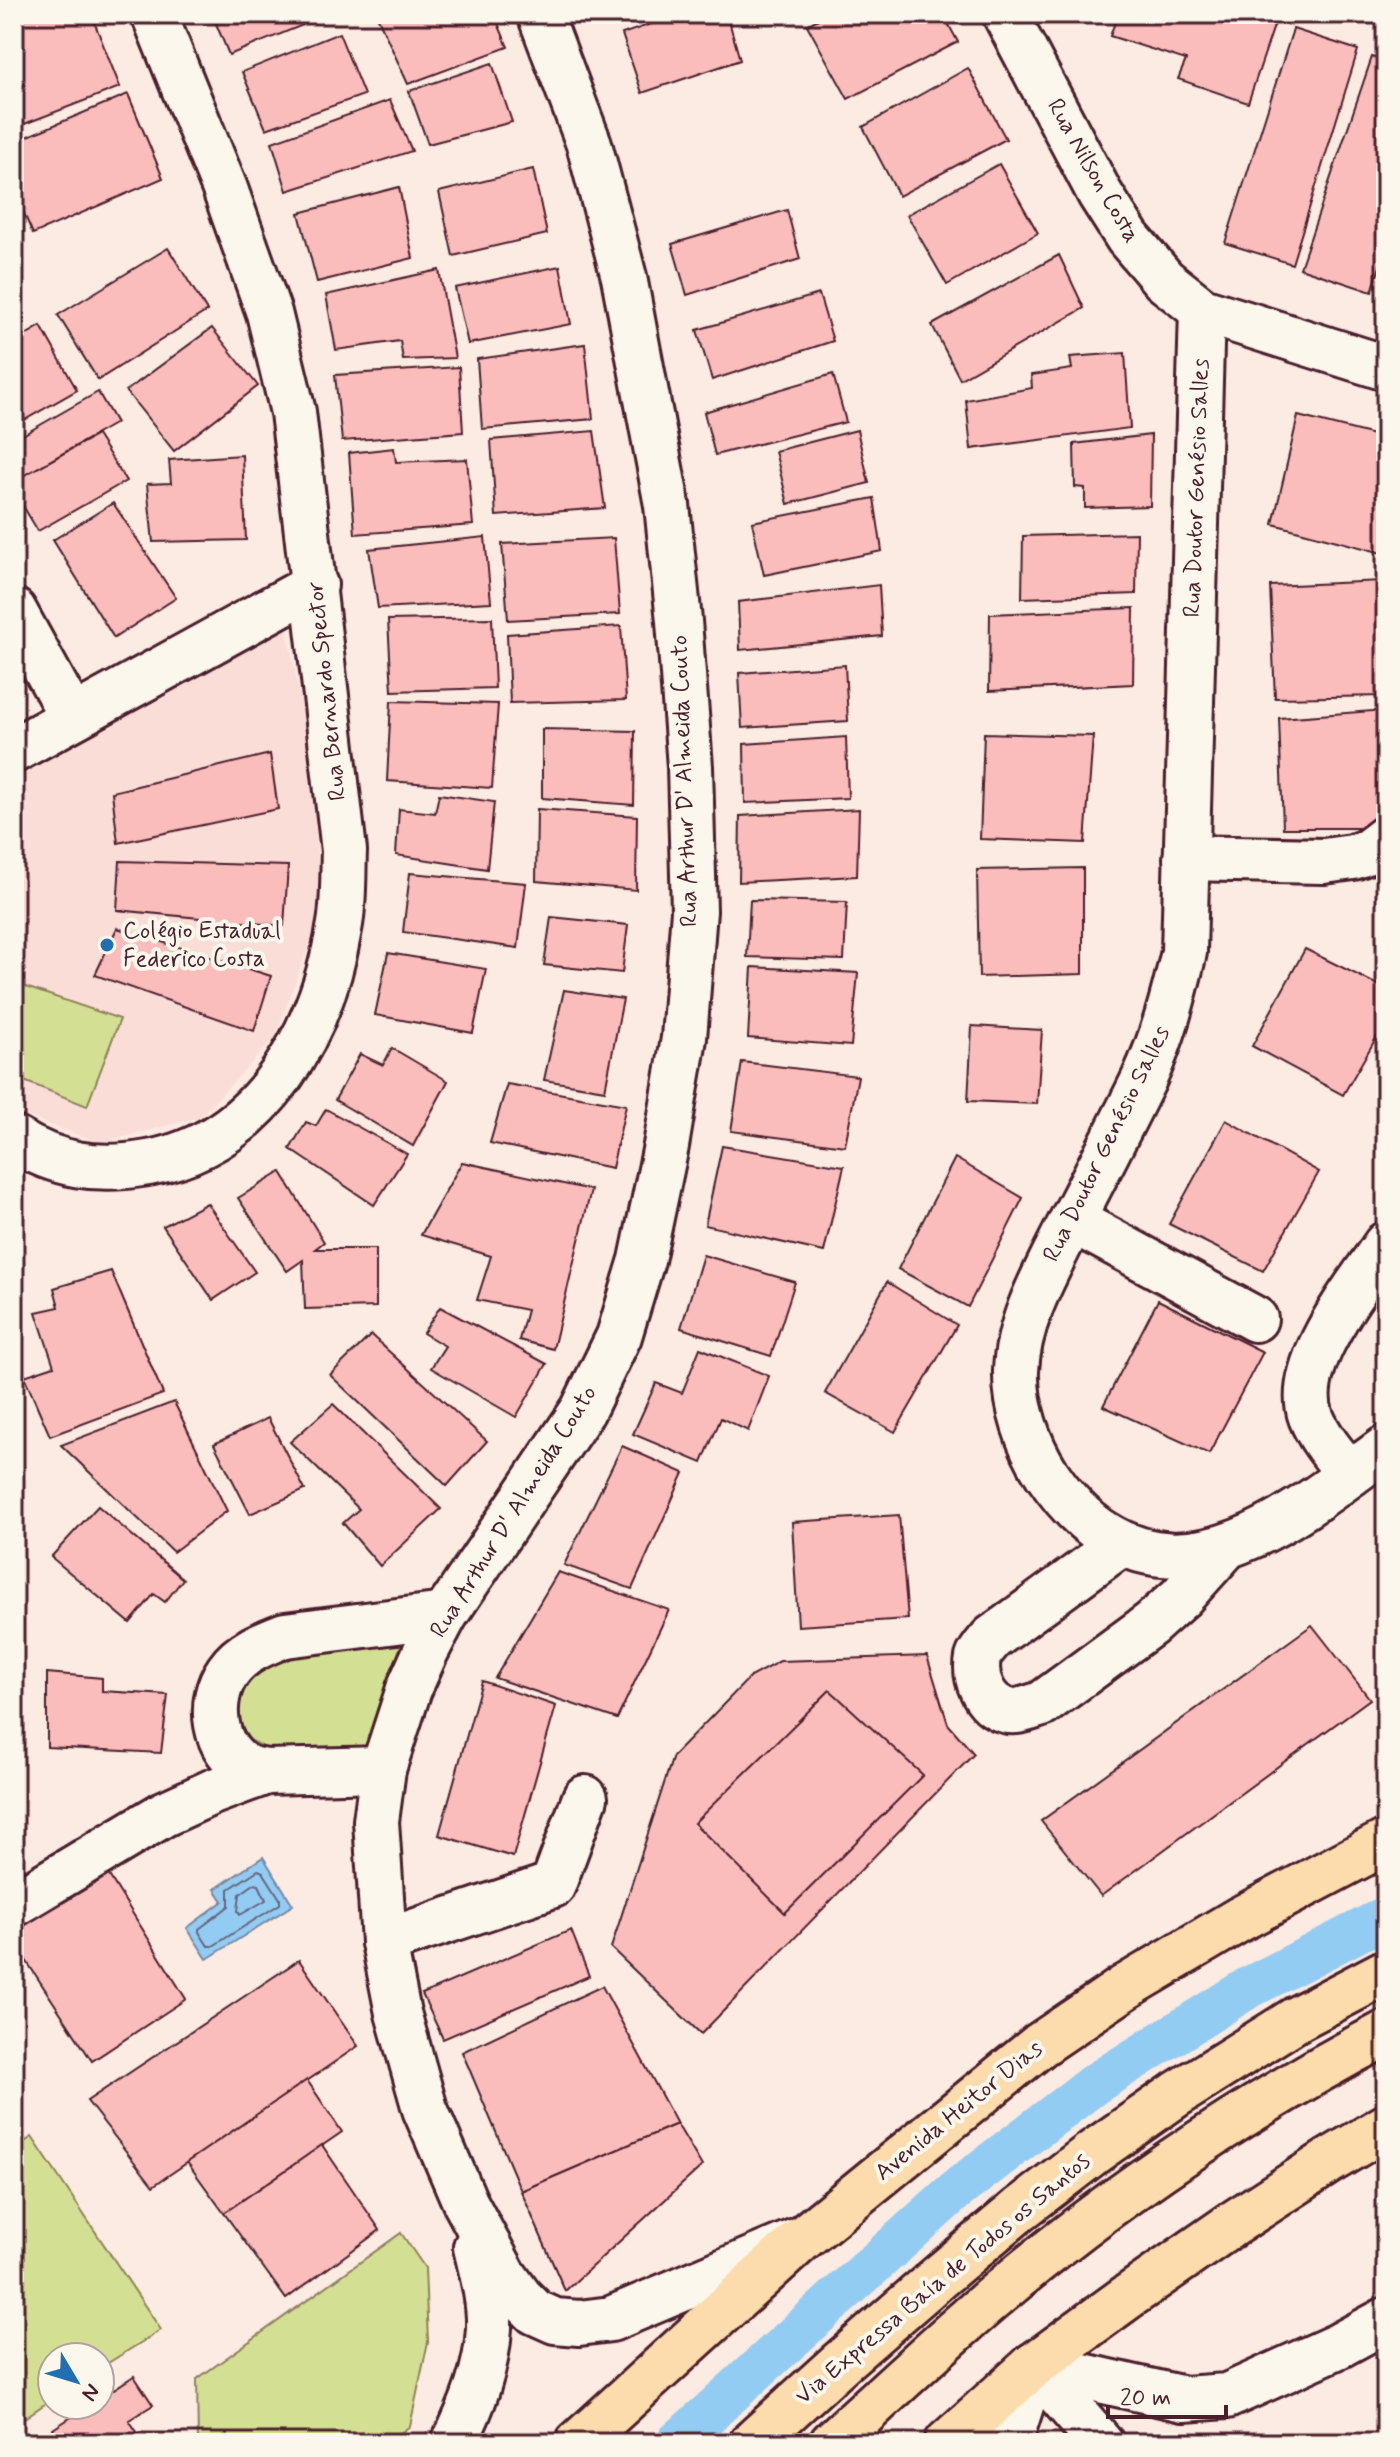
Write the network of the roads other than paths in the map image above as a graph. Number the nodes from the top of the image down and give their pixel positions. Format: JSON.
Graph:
{"nodes":[{"id":1,"x":154,"y":14,"type":"edge"},
{"id":2,"x":540,"y":14,"type":"edge"},
{"id":3,"x":1005,"y":14,"type":"edge"},
{"id":4,"x":1202,"y":310,"type":"junction"},
{"id":5,"x":1386,"y":368,"type":"edge"},
{"id":6,"x":315,"y":585,"type":"junction"},
{"id":7,"x":14,"y":611,"type":"edge"},
{"id":8,"x":72,"y":717,"type":"junction"},
{"id":9,"x":14,"y":750,"type":"edge"},
{"id":10,"x":1386,"y":838,"type":"edge"},
{"id":11,"x":1186,"y":858,"type":"junction"},
{"id":12,"x":14,"y":1139,"type":"edge"},
{"id":13,"x":1072,"y":1220,"type":"junction"},
{"id":14,"x":1386,"y":1244,"type":"edge"},
{"id":15,"x":1255,"y":1319,"type":"dead end"},
{"id":16,"x":1386,"y":1448,"type":"edge"},
{"id":17,"x":1350,"y":1474,"type":"junction"},
{"id":18,"x":1121,"y":1544,"type":"junction"},
{"id":19,"x":1226,"y":1547,"type":"junction"},
{"id":20,"x":445,"y":1615,"type":"junction"},
{"id":21,"x":383,"y":1769,"type":"junction"},
{"id":22,"x":266,"y":1772,"type":"junction"},
{"id":23,"x":585,"y":1798,"type":"dead end"},
{"id":24,"x":1386,"y":1842,"type":"edge"},
{"id":25,"x":14,"y":1904,"type":"edge"},
{"id":26,"x":384,"y":1942,"type":"junction"},
{"id":27,"x":1386,"y":1972,"type":"edge"},
{"id":28,"x":1386,"y":2033,"type":"edge"},
{"id":29,"x":1386,"y":2127,"type":"edge"},
{"id":30,"x":465,"y":2202,"type":"junction"},
{"id":31,"x":802,"y":2239,"type":"junction"},
{"id":32,"x":1386,"y":2320,"type":"edge"},
{"id":33,"x":1034,"y":2365,"type":"junction"},
{"id":34,"x":454,"y":2443,"type":"edge"},
{"id":35,"x":578,"y":2443,"type":"edge"},
{"id":36,"x":752,"y":2443,"type":"edge"},
{"id":37,"x":832,"y":2443,"type":"edge"},
{"id":38,"x":947,"y":2443,"type":"edge"},
{"id":39,"x":1009,"y":2443,"type":"edge"},
{"id":40,"x":1101,"y":2443,"type":"edge"}],
"edges":[{"from":1,"to":6,"type":"street","name":"Rua Bernardo Spector"},
{"from":2,"to":20,"type":"street","name":"Rua Arthur D' Almeida Couto"},
{"from":3,"to":4,"type":"street","name":"Rua Nilson Costa"},
{"from":4,"to":5,"type":"street","name":"Rua Nilson Costa"},
{"from":4,"to":11,"type":"street","name":"Rua Doutor Genésio Salles"},
{"from":6,"to":8,"type":"street"},
{"from":6,"to":12,"type":"street","name":"Rua Bernardo Spector"},
{"from":7,"to":8,"type":"street"},
{"from":8,"to":9,"type":"street"},
{"from":10,"to":11,"type":"street"},
{"from":11,"to":13,"type":"street","name":"Rua Doutor Genésio Salles"},
{"from":13,"to":15,"type":"street"},
{"from":13,"to":18,"type":"street","name":"Rua Doutor Genésio Salles"},
{"from":14,"to":17,"type":"street"},
{"from":16,"to":17,"type":"street","name":"Rua Doutor Genésio Salles"},
{"from":17,"to":19,"type":"street","name":"Rua Doutor Genésio Salles"},
{"from":18,"to":19,"type":"street","name":"Rua Doutor Genésio Salles"},
{"from":18,"to":19,"type":"street"},
{"from":20,"to":21,"type":"street","name":"Rua Arthur D' Almeida Couto"},
{"from":20,"to":22,"type":"street"},
{"from":21,"to":22,"type":"street"},
{"from":21,"to":26,"type":"street","name":"Rua Arthur D' Almeida Couto"},
{"from":22,"to":25,"type":"street"},
{"from":23,"to":26,"type":"street"},
{"from":24,"to":31,"type":"main road","name":"Avenida Heitor Dias"},
{"from":26,"to":30,"type":"street","name":"Rua Arthur D' Almeida Couto"},
{"from":27,"to":36,"type":"main road","name":"Via Expressa Baía de Todos os Santos"},
{"from":28,"to":37,"type":"main road","name":"Via Expressa Baía de Todos os Santos"},
{"from":29,"to":33,"type":"main road"},
{"from":30,"to":31,"type":"street","name":"Rua Arthur D' Almeida Couto"},
{"from":30,"to":34,"type":"street","name":"Rua Arthur D' Almeida Couto"},
{"from":31,"to":35,"type":"main road","name":"Avenida Heitor Dias"},
{"from":32,"to":33,"type":"street"},
{"from":33,"to":38,"type":"main road"},
{"from":33,"to":39,"type":"street"},
{"from":33,"to":40,"type":"street"}]}
